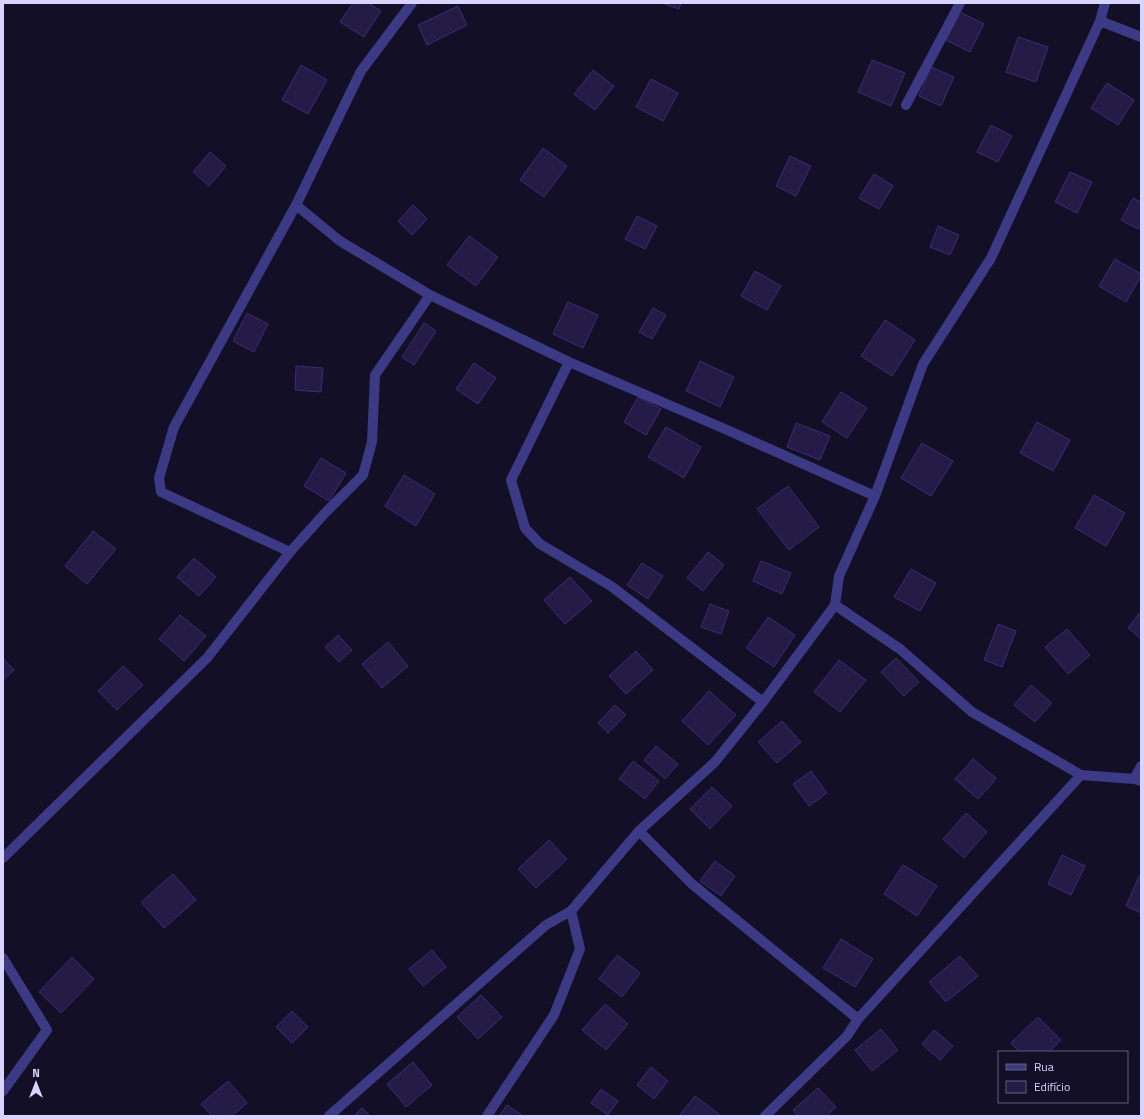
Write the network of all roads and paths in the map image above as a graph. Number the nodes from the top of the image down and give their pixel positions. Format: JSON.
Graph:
{"nodes":[{"id":1,"x":412,"y":3,"type":"edge"},
{"id":2,"x":960,"y":3,"type":"edge"},
{"id":3,"x":1106,"y":3,"type":"edge"},
{"id":4,"x":1100,"y":21,"type":"junction"},
{"id":5,"x":1141,"y":37,"type":"edge"},
{"id":6,"x":906,"y":105,"type":"dead end"},
{"id":7,"x":296,"y":205,"type":"junction"},
{"id":8,"x":430,"y":295,"type":"junction"},
{"id":9,"x":569,"y":362,"type":"junction"},
{"id":10,"x":875,"y":496,"type":"junction"},
{"id":11,"x":290,"y":552,"type":"junction"},
{"id":12,"x":835,"y":605,"type":"junction"},
{"id":13,"x":763,"y":702,"type":"junction"},
{"id":14,"x":1141,"y":766,"type":"edge"},
{"id":15,"x":1081,"y":775,"type":"junction"},
{"id":16,"x":1137,"y":780,"type":"edge"},
{"id":17,"x":639,"y":831,"type":"junction"},
{"id":18,"x":3,"y":858,"type":"edge"},
{"id":19,"x":571,"y":911,"type":"junction"},
{"id":20,"x":3,"y":958,"type":"edge"},
{"id":21,"x":858,"y":1020,"type":"junction"},
{"id":22,"x":3,"y":1090,"type":"edge"},
{"id":23,"x":330,"y":1116,"type":"edge"},
{"id":24,"x":487,"y":1116,"type":"edge"},
{"id":25,"x":765,"y":1116,"type":"edge"}],
"edges":[{"from":1,"to":7,"type":"street"},
{"from":2,"to":6,"type":"street"},
{"from":3,"to":4,"type":"street"},
{"from":4,"to":5,"type":"street"},
{"from":4,"to":10,"type":"street"},
{"from":7,"to":8,"type":"street"},
{"from":7,"to":11,"type":"street"},
{"from":8,"to":9,"type":"street"},
{"from":8,"to":11,"type":"street"},
{"from":9,"to":10,"type":"street"},
{"from":9,"to":13,"type":"street"},
{"from":10,"to":12,"type":"street"},
{"from":11,"to":18,"type":"street"},
{"from":12,"to":13,"type":"street"},
{"from":12,"to":15,"type":"street"},
{"from":13,"to":17,"type":"street"},
{"from":14,"to":16,"type":"street"},
{"from":15,"to":16,"type":"street"},
{"from":15,"to":21,"type":"street"},
{"from":17,"to":19,"type":"street"},
{"from":17,"to":21,"type":"street"},
{"from":19,"to":23,"type":"street"},
{"from":19,"to":24,"type":"street"},
{"from":20,"to":22,"type":"street"},
{"from":21,"to":25,"type":"street"}]}
